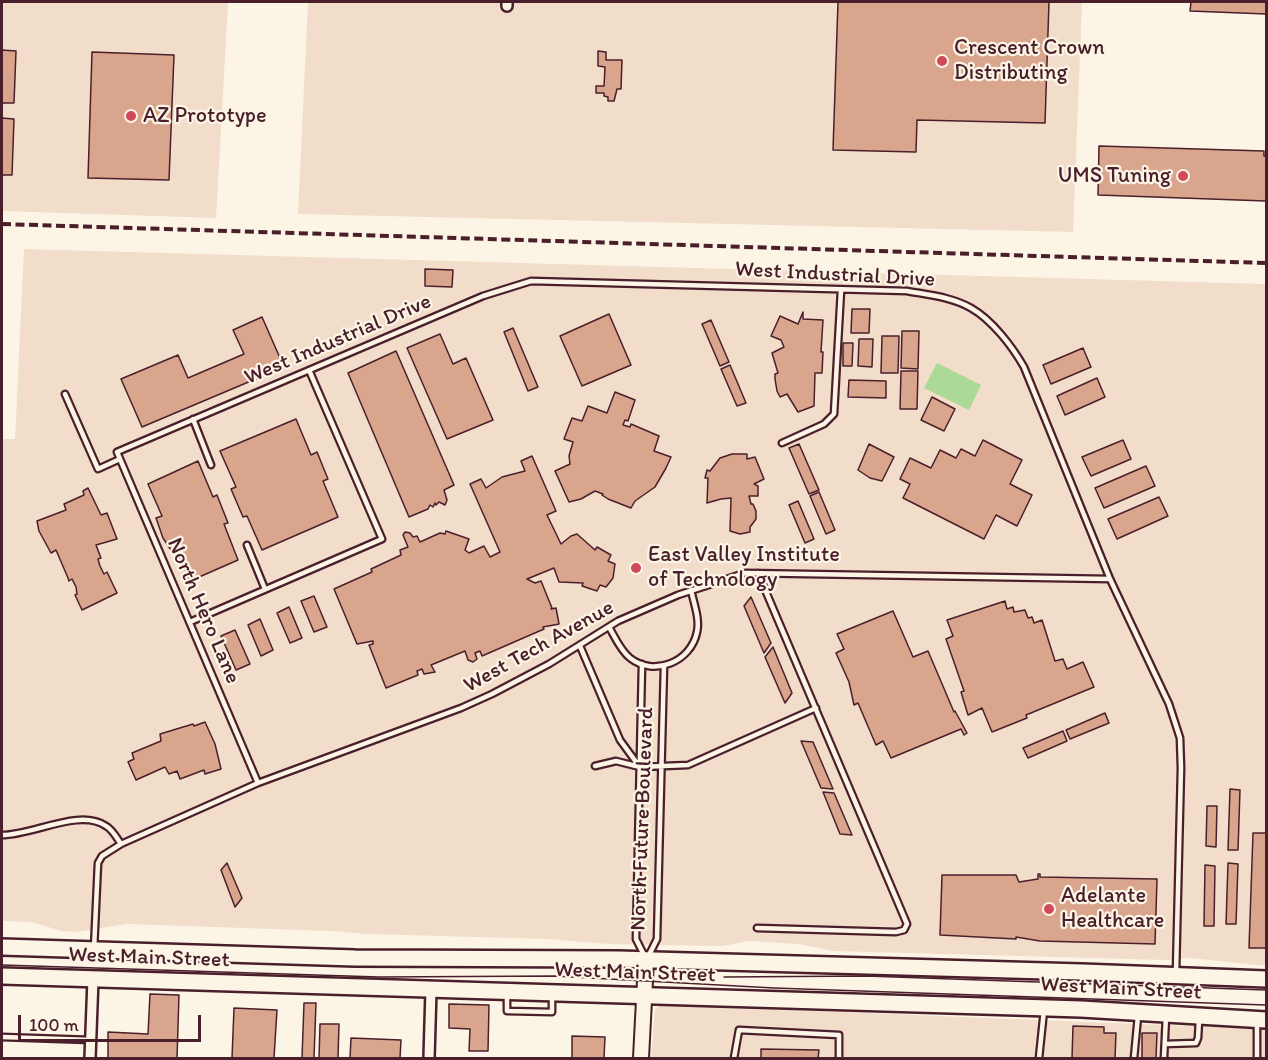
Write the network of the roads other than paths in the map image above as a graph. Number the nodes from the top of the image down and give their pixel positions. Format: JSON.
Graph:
{"nodes":[{"id":1,"x":841,"y":290,"type":"junction"},
{"id":2,"x":309,"y":370,"type":"junction"},
{"id":3,"x":65,"y":394,"type":"dead end"},
{"id":4,"x":193,"y":419,"type":"junction"},
{"id":5,"x":782,"y":443,"type":"dead end"},
{"id":6,"x":117,"y":452,"type":"joint"},
{"id":7,"x":120,"y":459,"type":"junction"},
{"id":8,"x":211,"y":465,"type":"dead end"},
{"id":9,"x":247,"y":545,"type":"dead end"},
{"id":10,"x":758,"y":573,"type":"junction"},
{"id":11,"x":1110,"y":579,"type":"junction"},
{"id":12,"x":265,"y":589,"type":"junction"},
{"id":13,"x":691,"y":590,"type":"junction"},
{"id":14,"x":190,"y":622,"type":"junction"},
{"id":15,"x":609,"y":627,"type":"junction"},
{"id":16,"x":580,"y":646,"type":"junction"},
{"id":17,"x":642,"y":664,"type":"junction"},
{"id":18,"x":664,"y":666,"type":"junction"},
{"id":19,"x":816,"y":708,"type":"junction"},
{"id":20,"x":594,"y":766,"type":"dead end"},
{"id":21,"x":640,"y":767,"type":"junction"},
{"id":22,"x":662,"y":767,"type":"junction"},
{"id":23,"x":258,"y":783,"type":"junction"},
{"id":24,"x":2,"y":835,"type":"edge"},
{"id":25,"x":121,"y":844,"type":"junction"},
{"id":26,"x":757,"y":928,"type":"dead end"},
{"id":27,"x":2,"y":947,"type":"edge"},
{"id":28,"x":94,"y":951,"type":"junction"},
{"id":29,"x":646,"y":961,"type":"junction"},
{"id":30,"x":1176,"y":975,"type":"junction"},
{"id":31,"x":2,"y":976,"type":"edge"},
{"id":32,"x":93,"y":979,"type":"junction"},
{"id":33,"x":1266,"y":979,"type":"edge"},
{"id":34,"x":431,"y":990,"type":"junction"},
{"id":35,"x":507,"y":992,"type":"junction"},
{"id":36,"x":552,"y":993,"type":"junction"},
{"id":37,"x":645,"y":996,"type":"junction"},
{"id":38,"x":1044,"y":1007,"type":"junction"},
{"id":39,"x":1138,"y":1012,"type":"junction"},
{"id":40,"x":1166,"y":1014,"type":"junction"},
{"id":41,"x":1199,"y":1016,"type":"junction"},
{"id":42,"x":1262,"y":1020,"type":"edge"},
{"id":43,"x":2,"y":1037,"type":"edge"},
{"id":44,"x":91,"y":1040,"type":"junction"},
{"id":45,"x":1165,"y":1044,"type":"junction"},
{"id":46,"x":90,"y":1059,"type":"edge"},
{"id":47,"x":429,"y":1059,"type":"edge"},
{"id":48,"x":641,"y":1059,"type":"edge"},
{"id":49,"x":734,"y":1059,"type":"edge"},
{"id":50,"x":839,"y":1059,"type":"edge"},
{"id":51,"x":1040,"y":1059,"type":"edge"},
{"id":52,"x":1134,"y":1059,"type":"edge"},
{"id":53,"x":1164,"y":1059,"type":"edge"},
{"id":54,"x":1257,"y":1059,"type":"edge"}],
"edges":[{"from":1,"to":2,"type":"lane","name":"West Industrial Drive"},
{"from":1,"to":5,"type":"lane"},
{"from":1,"to":11,"type":"lane","name":"West Industrial Drive"},
{"from":2,"to":4,"type":"lane","name":"West Industrial Drive"},
{"from":2,"to":12,"type":"lane"},
{"from":3,"to":7,"type":"lane"},
{"from":4,"to":6,"type":"lane","name":"West Industrial Drive"},
{"from":4,"to":8,"type":"lane"},
{"from":6,"to":7,"type":"lane","name":"North Hero Lane"},
{"from":7,"to":14,"type":"lane","name":"North Hero Lane"},
{"from":9,"to":12,"type":"lane"},
{"from":10,"to":11,"type":"lane","name":"West Tech Avenue"},
{"from":10,"to":13,"type":"lane","name":"West Tech Avenue"},
{"from":10,"to":19,"type":"lane"},
{"from":11,"to":30,"type":"lane","name":"West Industrial Drive"},
{"from":12,"to":14,"type":"lane"},
{"from":13,"to":15,"type":"lane","name":"West Tech Avenue"},
{"from":13,"to":18,"type":"lane"},
{"from":14,"to":23,"type":"lane","name":"North Hero Lane"},
{"from":15,"to":16,"type":"lane","name":"West Tech Avenue"},
{"from":15,"to":17,"type":"lane"},
{"from":16,"to":21,"type":"lane"},
{"from":16,"to":23,"type":"lane","name":"West Tech Avenue"},
{"from":17,"to":18,"type":"lane"},
{"from":17,"to":21,"type":"lane","name":"North Future Boulevard"},
{"from":18,"to":22,"type":"lane","name":"North Future Boulevard"},
{"from":19,"to":22,"type":"lane"},
{"from":19,"to":26,"type":"lane"},
{"from":20,"to":21,"type":"lane"},
{"from":21,"to":22,"type":"lane"},
{"from":21,"to":29,"type":"lane","name":"North Future Boulevard"},
{"from":22,"to":29,"type":"lane","name":"North Future Boulevard"},
{"from":23,"to":25,"type":"lane","name":"West Tech Avenue"},
{"from":24,"to":25,"type":"lane"},
{"from":25,"to":28,"type":"lane","name":"West Tech Avenue"},
{"from":27,"to":28,"type":"main road","name":"West Main Street"},
{"from":28,"to":29,"type":"main road","name":"West Main Street"},
{"from":29,"to":30,"type":"main road","name":"West Main Street"},
{"from":29,"to":37,"type":"street","name":"West Main Street"},
{"from":30,"to":33,"type":"main road","name":"West Main Street"},
{"from":31,"to":32,"type":"main road","name":"West Main Street"},
{"from":32,"to":34,"type":"main road","name":"West Main Street"},
{"from":32,"to":44,"type":"street"},
{"from":34,"to":35,"type":"main road","name":"West Main Street"},
{"from":34,"to":47,"type":"street"},
{"from":35,"to":36,"type":"main road","name":"West Main Street"},
{"from":35,"to":36,"type":"lane"},
{"from":36,"to":37,"type":"main road","name":"West Main Street"},
{"from":37,"to":38,"type":"main road","name":"West Main Street"},
{"from":37,"to":48,"type":"street","name":"West Main Street"},
{"from":38,"to":39,"type":"main road","name":"West Main Street"},
{"from":38,"to":51,"type":"lane"},
{"from":39,"to":40,"type":"main road","name":"West Main Street"},
{"from":39,"to":52,"type":"lane"},
{"from":40,"to":41,"type":"main road","name":"West Main Street"},
{"from":40,"to":45,"type":"lane"},
{"from":41,"to":42,"type":"main road","name":"West Main Street"},
{"from":41,"to":45,"type":"lane"},
{"from":42,"to":54,"type":"lane"},
{"from":43,"to":44,"type":"lane"},
{"from":44,"to":46,"type":"street"},
{"from":45,"to":53,"type":"lane"},
{"from":49,"to":50,"type":"lane"}]}
